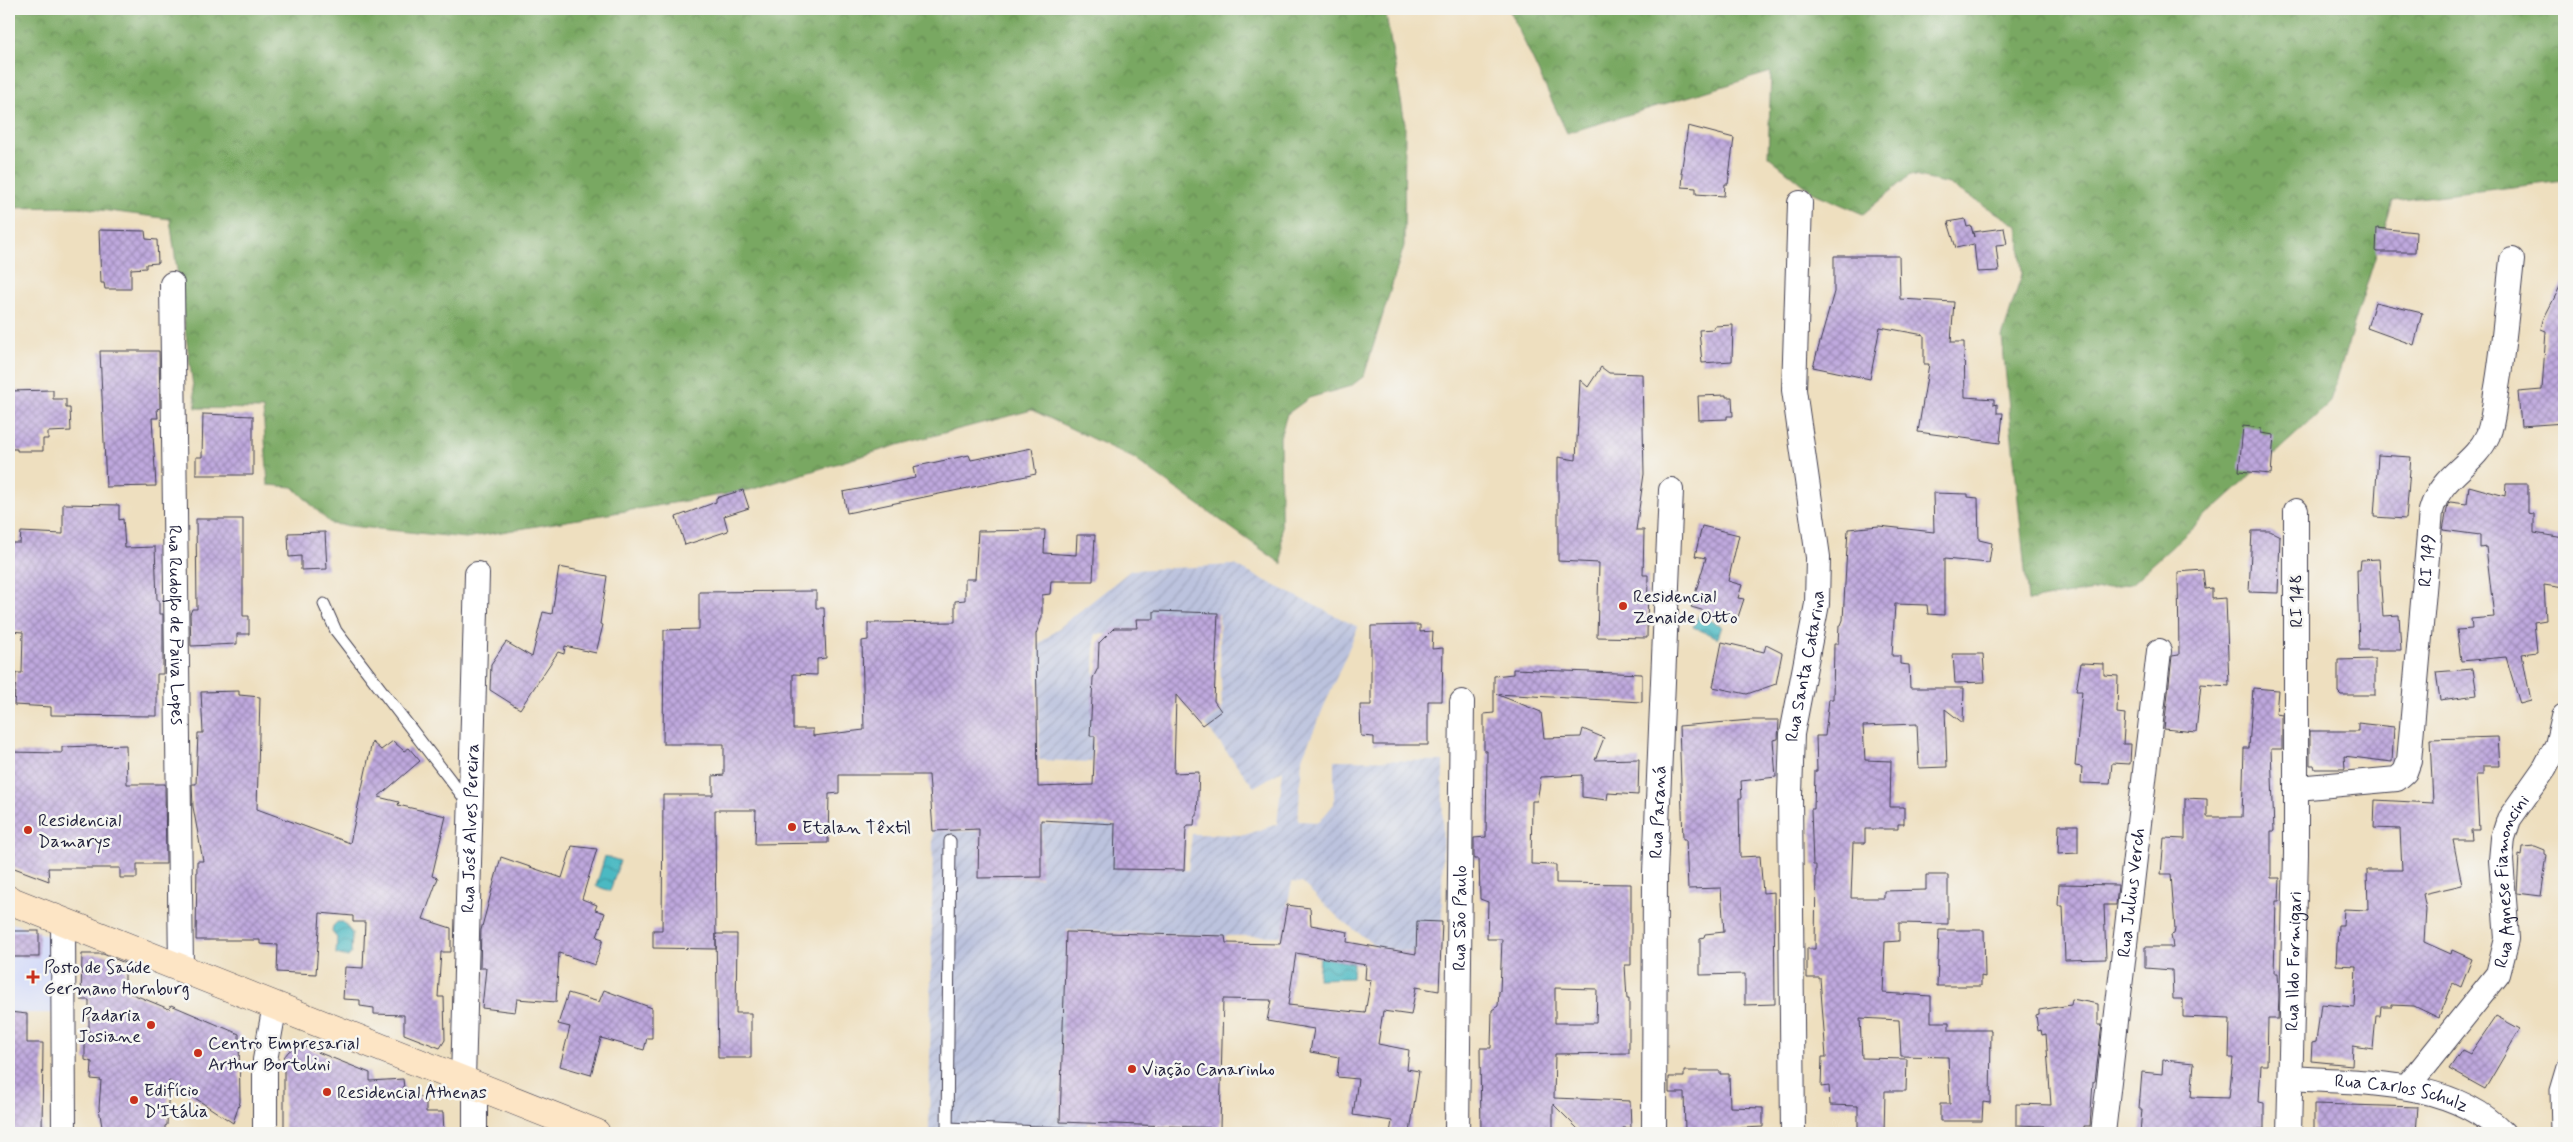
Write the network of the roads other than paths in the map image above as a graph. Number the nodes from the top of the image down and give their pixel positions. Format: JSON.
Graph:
{"nodes":[{"id":1,"x":1800,"y":203,"type":"dead end"},
{"id":2,"x":2512,"y":260,"type":"dead end"},
{"id":3,"x":172,"y":284,"type":"dead end"},
{"id":4,"x":1671,"y":490,"type":"dead end"},
{"id":5,"x":2296,"y":511,"type":"dead end"},
{"id":6,"x":477,"y":574,"type":"dead end"},
{"id":7,"x":324,"y":604,"type":"dead end"},
{"id":8,"x":2159,"y":652,"type":"dead end"},
{"id":9,"x":1462,"y":702,"type":"dead end"},
{"id":10,"x":2564,"y":716,"type":"edge"},
{"id":11,"x":2297,"y":788,"type":"junction"},
{"id":12,"x":471,"y":806,"type":"junction"},
{"id":13,"x":950,"y":841,"type":"dead end"},
{"id":14,"x":9,"y":900,"type":"edge"},
{"id":15,"x":64,"y":921,"type":"junction"},
{"id":16,"x":181,"y":967,"type":"junction"},
{"id":17,"x":275,"y":1005,"type":"junction"},
{"id":18,"x":2564,"y":1063,"type":"edge"},
{"id":19,"x":2291,"y":1078,"type":"junction"},
{"id":20,"x":469,"y":1083,"type":"junction"},
{"id":21,"x":2407,"y":1087,"type":"junction"},
{"id":22,"x":2564,"y":1107,"type":"edge"},
{"id":23,"x":2555,"y":1118,"type":"junction"},
{"id":24,"x":947,"y":1131,"type":"edge"},
{"id":25,"x":64,"y":1133,"type":"edge"},
{"id":26,"x":265,"y":1133,"type":"edge"},
{"id":27,"x":475,"y":1133,"type":"edge"},
{"id":28,"x":596,"y":1133,"type":"edge"},
{"id":29,"x":1065,"y":1133,"type":"edge"},
{"id":30,"x":1457,"y":1133,"type":"edge"},
{"id":31,"x":1654,"y":1133,"type":"edge"},
{"id":32,"x":1793,"y":1133,"type":"edge"},
{"id":33,"x":2102,"y":1133,"type":"edge"},
{"id":34,"x":2289,"y":1133,"type":"edge"},
{"id":35,"x":2502,"y":1133,"type":"edge"},
{"id":36,"x":2557,"y":1133,"type":"edge"}],
"edges":[{"from":1,"to":32,"type":"street","name":"Rua Santa Catarina"},
{"from":2,"to":11,"type":"street","name":"RI 149"},
{"from":3,"to":16,"type":"street","name":"Rua Rudolfo de Paiva Lopes"},
{"from":4,"to":31,"type":"street","name":"Rua Paraná"},
{"from":5,"to":11,"type":"street","name":"RI 148"},
{"from":6,"to":12,"type":"street","name":"Rua José Alves Pereira"},
{"from":7,"to":12,"type":"lane"},
{"from":8,"to":33,"type":"street","name":"Rua Julius Verch"},
{"from":9,"to":30,"type":"street","name":"Rua São Paulo"},
{"from":10,"to":21,"type":"street","name":"Rua Agnese Fiamoncini"},
{"from":11,"to":19,"type":"street","name":"Rua Ildo Formigari"},
{"from":12,"to":20,"type":"street","name":"Rua José Alves Pereira"},
{"from":13,"to":24,"type":"lane"},
{"from":14,"to":15,"type":"main road"},
{"from":15,"to":16,"type":"main road"},
{"from":15,"to":25,"type":"street"},
{"from":16,"to":17,"type":"main road"},
{"from":17,"to":20,"type":"main road"},
{"from":17,"to":26,"type":"street"},
{"from":18,"to":23,"type":"lane"},
{"from":19,"to":21,"type":"street","name":"Rua Carlos Schulz"},
{"from":19,"to":34,"type":"street","name":"Rua Ildo Formigari"},
{"from":20,"to":27,"type":"street","name":"Rua José Alves Pereira"},
{"from":20,"to":28,"type":"main road"},
{"from":21,"to":35,"type":"street","name":"Rua Carlos Schulz"},
{"from":22,"to":23,"type":"lane"},
{"from":23,"to":36,"type":"lane"},
{"from":24,"to":29,"type":"lane"}]}
